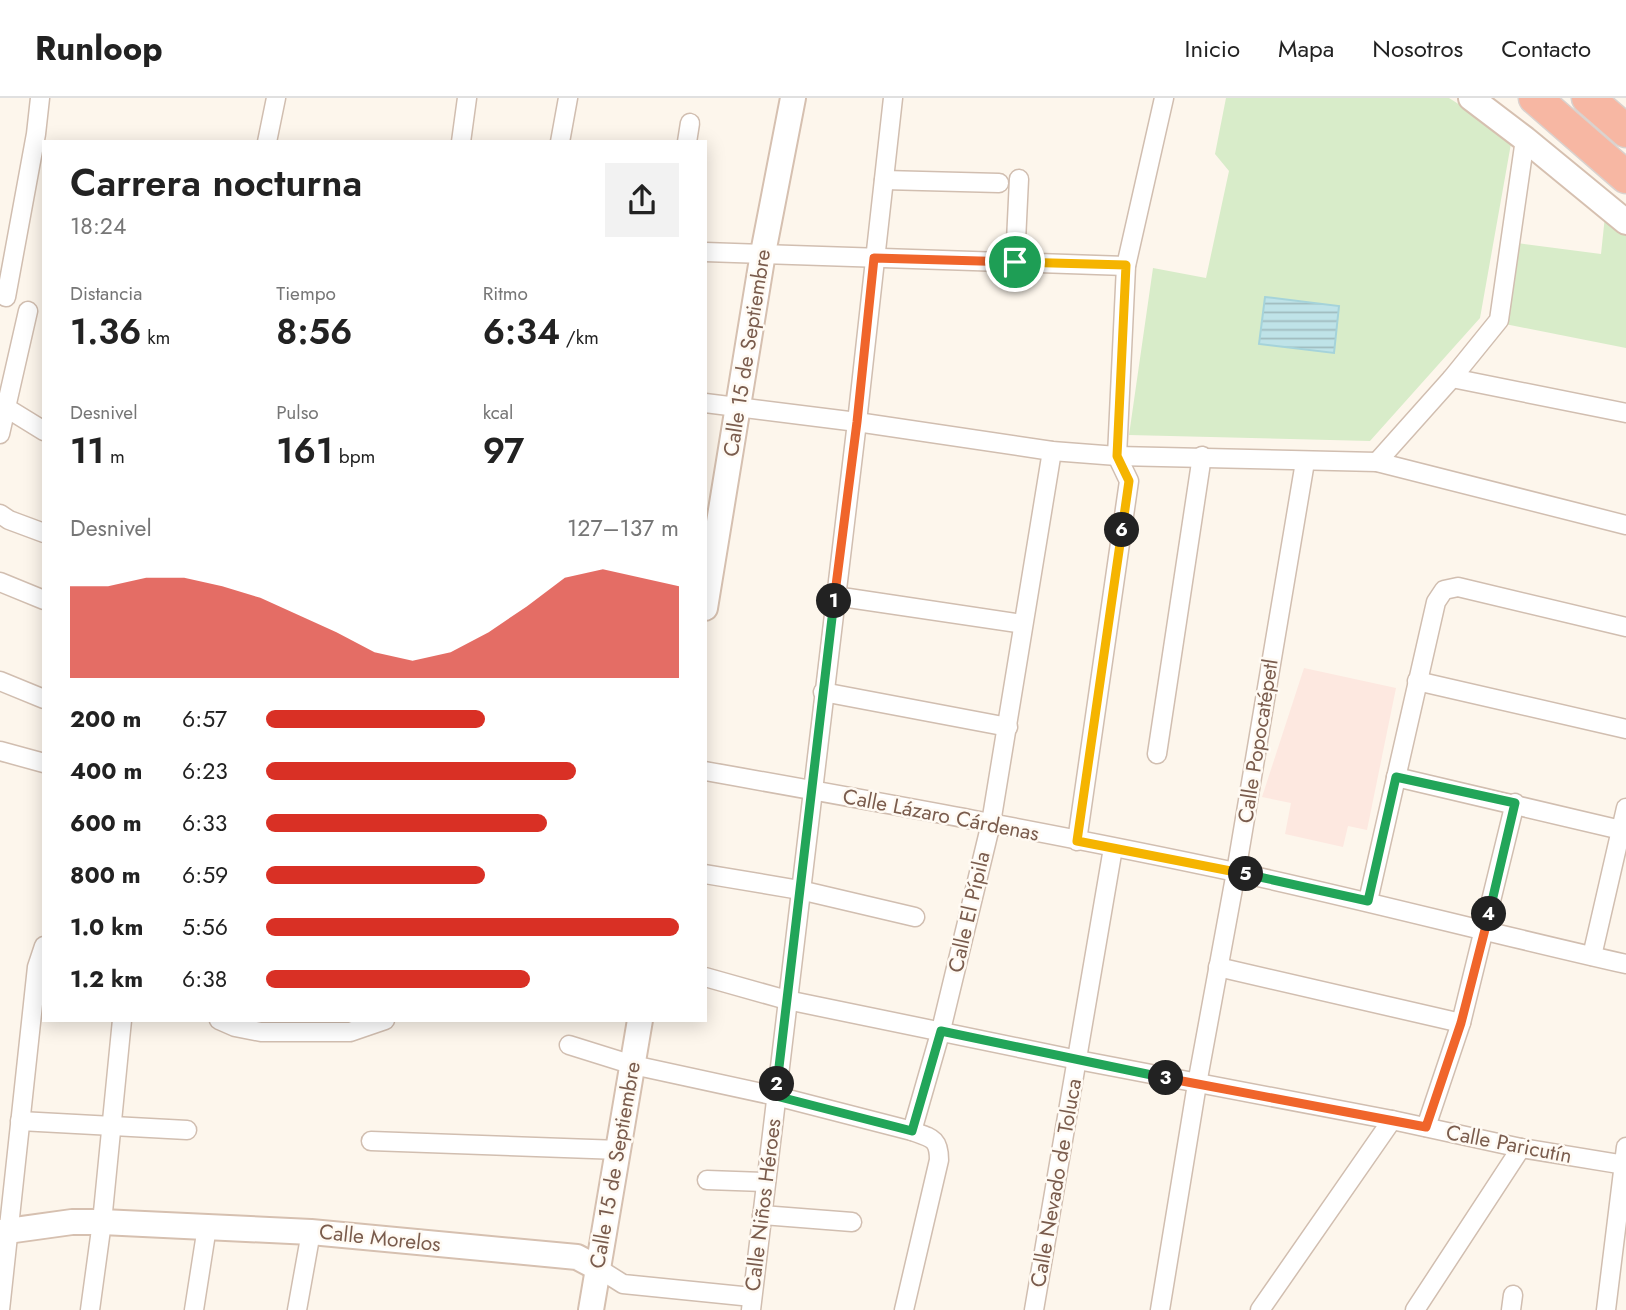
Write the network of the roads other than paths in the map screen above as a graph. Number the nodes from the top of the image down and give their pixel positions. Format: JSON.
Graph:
{"nodes":[{"id":1,"x":40,"y":98,"type":"edge"},
{"id":2,"x":276,"y":98,"type":"edge"},
{"id":3,"x":467,"y":98,"type":"edge"},
{"id":4,"x":568,"y":98,"type":"edge"},
{"id":5,"x":793,"y":98,"type":"edge"},
{"id":6,"x":893,"y":98,"type":"edge"},
{"id":7,"x":1164,"y":98,"type":"edge"},
{"id":8,"x":1471,"y":98,"type":"edge"},
{"id":9,"x":1535,"y":98,"type":"edge"},
{"id":10,"x":1588,"y":98,"type":"edge"},
{"id":11,"x":690,"y":122,"type":"dead end"},
{"id":12,"x":1626,"y":131,"type":"edge"},
{"id":13,"x":1525,"y":139,"type":"junction"},
{"id":14,"x":267,"y":140,"type":"edge"},
{"id":15,"x":461,"y":140,"type":"edge"},
{"id":16,"x":561,"y":140,"type":"edge"},
{"id":17,"x":687,"y":140,"type":"edge"},
{"id":18,"x":1626,"y":177,"type":"edge"},
{"id":19,"x":1019,"y":179,"type":"dead end"},
{"id":20,"x":884,"y":180,"type":"junction"},
{"id":21,"x":999,"y":183,"type":"dead end"},
{"id":22,"x":1626,"y":222,"type":"edge"},
{"id":23,"x":707,"y":252,"type":"edge"},
{"id":24,"x":763,"y":253,"type":"junction"},
{"id":25,"x":874,"y":258,"type":"junction"},
{"id":26,"x":1015,"y":262,"type":"junction"},
{"id":27,"x":1126,"y":265,"type":"junction"},
{"id":28,"x":3,"y":295,"type":"edge"},
{"id":29,"x":27,"y":311,"type":"junction"},
{"id":30,"x":42,"y":320,"type":"edge"},
{"id":31,"x":1452,"y":378,"type":"junction"},
{"id":32,"x":707,"y":403,"type":"edge"},
{"id":33,"x":3,"y":406,"type":"edge"},
{"id":34,"x":738,"y":409,"type":"junction"},
{"id":35,"x":1626,"y":414,"type":"edge"},
{"id":36,"x":857,"y":422,"type":"junction"},
{"id":37,"x":42,"y":430,"type":"edge"},
{"id":38,"x":0,"y":434,"type":"edge"},
{"id":39,"x":1052,"y":451,"type":"junction"},
{"id":40,"x":1117,"y":456,"type":"junction"},
{"id":41,"x":1202,"y":456,"type":"junction"},
{"id":42,"x":1305,"y":461,"type":"junction"},
{"id":43,"x":1377,"y":461,"type":"junction"},
{"id":44,"x":0,"y":514,"type":"edge"},
{"id":45,"x":1626,"y":525,"type":"edge"},
{"id":46,"x":42,"y":532,"type":"edge"},
{"id":47,"x":0,"y":582,"type":"edge"},
{"id":48,"x":707,"y":596,"type":"edge"},
{"id":49,"x":835,"y":596,"type":"junction"},
{"id":50,"x":42,"y":599,"type":"edge"},
{"id":51,"x":1023,"y":624,"type":"junction"},
{"id":52,"x":1626,"y":627,"type":"edge"},
{"id":53,"x":0,"y":681,"type":"edge"},
{"id":54,"x":1417,"y":681,"type":"junction"},
{"id":55,"x":823,"y":692,"type":"junction"},
{"id":56,"x":42,"y":698,"type":"edge"},
{"id":57,"x":1008,"y":727,"type":"junction"},
{"id":58,"x":1626,"y":729,"type":"edge"},
{"id":59,"x":0,"y":751,"type":"edge"},
{"id":60,"x":1157,"y":754,"type":"dead end"},
{"id":61,"x":42,"y":762,"type":"edge"},
{"id":62,"x":707,"y":771,"type":"edge"},
{"id":63,"x":1396,"y":777,"type":"junction"},
{"id":64,"x":812,"y":790,"type":"junction"},
{"id":65,"x":1515,"y":803,"type":"junction"},
{"id":66,"x":1626,"y":808,"type":"edge"},
{"id":67,"x":990,"y":823,"type":"junction"},
{"id":68,"x":1621,"y":830,"type":"junction"},
{"id":69,"x":1077,"y":841,"type":"junction"},
{"id":70,"x":1114,"y":848,"type":"junction"},
{"id":71,"x":1236,"y":872,"type":"junction"},
{"id":72,"x":707,"y":874,"type":"edge"},
{"id":73,"x":800,"y":890,"type":"junction"},
{"id":74,"x":1368,"y":901,"type":"junction"},
{"id":75,"x":915,"y":917,"type":"dead end"},
{"id":76,"x":1485,"y":931,"type":"junction"},
{"id":77,"x":42,"y":952,"type":"edge"},
{"id":78,"x":1592,"y":956,"type":"junction"},
{"id":79,"x":1626,"y":964,"type":"edge"},
{"id":80,"x":1218,"y":967,"type":"junction"},
{"id":81,"x":707,"y":978,"type":"edge"},
{"id":82,"x":787,"y":1000,"type":"junction"},
{"id":83,"x":122,"y":1022,"type":"edge"},
{"id":84,"x":224,"y":1022,"type":"edge"},
{"id":85,"x":379,"y":1022,"type":"edge"},
{"id":86,"x":640,"y":1022,"type":"edge"},
{"id":87,"x":1461,"y":1023,"type":"junction"},
{"id":88,"x":314,"y":1024,"type":"edge"},
{"id":89,"x":941,"y":1031,"type":"junction"},
{"id":90,"x":569,"y":1045,"type":"dead end"},
{"id":91,"x":1078,"y":1060,"type":"junction"},
{"id":92,"x":633,"y":1065,"type":"junction"},
{"id":93,"x":1197,"y":1084,"type":"junction"},
{"id":94,"x":776,"y":1096,"type":"junction"},
{"id":95,"x":1392,"y":1120,"type":"junction"},
{"id":96,"x":20,"y":1121,"type":"junction"},
{"id":97,"x":110,"y":1126,"type":"junction"},
{"id":98,"x":1426,"y":1127,"type":"junction"},
{"id":99,"x":187,"y":1130,"type":"dead end"},
{"id":100,"x":912,"y":1131,"type":"junction"},
{"id":101,"x":371,"y":1141,"type":"dead end"},
{"id":102,"x":1626,"y":1147,"type":"edge"},
{"id":103,"x":1521,"y":1148,"type":"junction"},
{"id":104,"x":620,"y":1150,"type":"junction"},
{"id":105,"x":1625,"y":1165,"type":"edge"},
{"id":106,"x":707,"y":1180,"type":"dead end"},
{"id":107,"x":766,"y":1182,"type":"junction"},
{"id":108,"x":762,"y":1215,"type":"junction"},
{"id":109,"x":102,"y":1222,"type":"junction"},
{"id":110,"x":852,"y":1222,"type":"dead end"},
{"id":111,"x":207,"y":1227,"type":"junction"},
{"id":112,"x":5,"y":1232,"type":"edge"},
{"id":113,"x":311,"y":1232,"type":"junction"},
{"id":114,"x":596,"y":1267,"type":"junction"},
{"id":115,"x":751,"y":1304,"type":"edge"},
{"id":116,"x":0,"y":1310,"type":"edge"},
{"id":117,"x":89,"y":1310,"type":"edge"},
{"id":118,"x":194,"y":1310,"type":"edge"},
{"id":119,"x":298,"y":1310,"type":"edge"},
{"id":120,"x":591,"y":1310,"type":"edge"},
{"id":121,"x":904,"y":1310,"type":"edge"},
{"id":122,"x":1034,"y":1310,"type":"edge"},
{"id":123,"x":1160,"y":1310,"type":"edge"},
{"id":124,"x":1260,"y":1310,"type":"edge"},
{"id":125,"x":1415,"y":1310,"type":"edge"},
{"id":126,"x":1606,"y":1310,"type":"edge"}],
"edges":[{"from":1,"to":28,"type":"street"},
{"from":2,"to":14,"type":"street"},
{"from":3,"to":15,"type":"street"},
{"from":4,"to":16,"type":"street"},
{"from":5,"to":24,"type":"street","name":"Calle 15 de Septiembre"},
{"from":6,"to":20,"type":"street","name":"Calle Niños Héroes"},
{"from":7,"to":27,"type":"street"},
{"from":8,"to":13,"type":"street"},
{"from":9,"to":18,"type":"highway"},
{"from":10,"to":12,"type":"highway"},
{"from":11,"to":17,"type":"street"},
{"from":13,"to":22,"type":"street"},
{"from":13,"to":31,"type":"street"},
{"from":19,"to":26,"type":"street"},
{"from":20,"to":21,"type":"street"},
{"from":20,"to":25,"type":"street","name":"Calle Niños Héroes"},
{"from":23,"to":24,"type":"street"},
{"from":24,"to":25,"type":"street"},
{"from":24,"to":34,"type":"street","name":"Calle 15 de Septiembre"},
{"from":25,"to":26,"type":"street"},
{"from":25,"to":36,"type":"street","name":"Calle Niños Héroes"},
{"from":26,"to":27,"type":"street"},
{"from":27,"to":40,"type":"street"},
{"from":28,"to":29,"type":"street"},
{"from":29,"to":30,"type":"street"},
{"from":29,"to":33,"type":"street"},
{"from":31,"to":35,"type":"street"},
{"from":31,"to":43,"type":"street"},
{"from":32,"to":34,"type":"street"},
{"from":33,"to":37,"type":"street"},
{"from":33,"to":38,"type":"street"},
{"from":34,"to":36,"type":"street"},
{"from":34,"to":48,"type":"street","name":"Calle 15 de Septiembre"},
{"from":36,"to":39,"type":"street"},
{"from":36,"to":49,"type":"street","name":"Calle Niños Héroes"},
{"from":39,"to":40,"type":"street"},
{"from":39,"to":51,"type":"street","name":"Calle El Pípila"},
{"from":40,"to":41,"type":"street"},
{"from":40,"to":69,"type":"street"},
{"from":41,"to":42,"type":"street"},
{"from":41,"to":60,"type":"street"},
{"from":42,"to":43,"type":"street"},
{"from":42,"to":71,"type":"street","name":"Calle Popocatépetl"},
{"from":43,"to":45,"type":"street"},
{"from":44,"to":46,"type":"street"},
{"from":47,"to":50,"type":"street"},
{"from":49,"to":51,"type":"street"},
{"from":49,"to":55,"type":"street","name":"Calle Niños Héroes"},
{"from":51,"to":57,"type":"street","name":"Calle El Pípila"},
{"from":52,"to":54,"type":"street"},
{"from":53,"to":56,"type":"street"},
{"from":54,"to":58,"type":"street"},
{"from":54,"to":63,"type":"street"},
{"from":55,"to":57,"type":"street"},
{"from":55,"to":64,"type":"street","name":"Calle Niños Héroes"},
{"from":57,"to":67,"type":"street","name":"Calle El Pípila"},
{"from":59,"to":61,"type":"street"},
{"from":62,"to":64,"type":"street","name":"Calle Lázaro Cárdenas"},
{"from":63,"to":65,"type":"street"},
{"from":63,"to":74,"type":"street"},
{"from":64,"to":67,"type":"street","name":"Calle Lázaro Cárdenas"},
{"from":64,"to":73,"type":"street","name":"Calle Niños Héroes"},
{"from":65,"to":68,"type":"street"},
{"from":65,"to":76,"type":"street"},
{"from":66,"to":68,"type":"street"},
{"from":67,"to":69,"type":"street","name":"Calle Lázaro Cárdenas"},
{"from":67,"to":89,"type":"street","name":"Calle El Pípila"},
{"from":68,"to":78,"type":"street"},
{"from":69,"to":70,"type":"street","name":"Calle Lázaro Cárdenas"},
{"from":70,"to":71,"type":"street","name":"Calle Lázaro Cárdenas"},
{"from":70,"to":91,"type":"street","name":"Calle Nevado de Toluca"},
{"from":71,"to":74,"type":"street","name":"Calle Lázaro Cárdenas"},
{"from":71,"to":80,"type":"street","name":"Calle Popocatépetl"},
{"from":72,"to":73,"type":"street"},
{"from":73,"to":75,"type":"street"},
{"from":73,"to":82,"type":"street","name":"Calle Niños Héroes"},
{"from":74,"to":76,"type":"street","name":"Calle Lázaro Cárdenas"},
{"from":76,"to":78,"type":"street","name":"Calle Lázaro Cárdenas"},
{"from":76,"to":87,"type":"street"},
{"from":77,"to":96,"type":"street"},
{"from":78,"to":79,"type":"street","name":"Calle Lázaro Cárdenas"},
{"from":80,"to":87,"type":"street"},
{"from":80,"to":93,"type":"street","name":"Calle Popocatépetl"},
{"from":81,"to":82,"type":"street","name":"Calle Paricutín"},
{"from":82,"to":89,"type":"street","name":"Calle Paricutín"},
{"from":82,"to":94,"type":"street","name":"Calle Niños Héroes"},
{"from":83,"to":97,"type":"street"},
{"from":84,"to":88,"type":"street"},
{"from":85,"to":88,"type":"street"},
{"from":86,"to":92,"type":"street","name":"Calle 15 de Septiembre"},
{"from":87,"to":98,"type":"street"},
{"from":89,"to":91,"type":"street","name":"Calle Paricutín"},
{"from":89,"to":100,"type":"street","name":"Calle El Pípila"},
{"from":90,"to":92,"type":"street"},
{"from":91,"to":93,"type":"street","name":"Calle Paricutín"},
{"from":91,"to":122,"type":"street","name":"Calle Nevado de Toluca"},
{"from":92,"to":94,"type":"street"},
{"from":92,"to":104,"type":"street","name":"Calle 15 de Septiembre"},
{"from":93,"to":95,"type":"street","name":"Calle Paricutín"},
{"from":93,"to":123,"type":"street","name":"Calle Popocatépetl"},
{"from":94,"to":100,"type":"street"},
{"from":94,"to":107,"type":"street","name":"Calle Niños Héroes"},
{"from":95,"to":98,"type":"street","name":"Calle Paricutín"},
{"from":95,"to":124,"type":"street"},
{"from":96,"to":97,"type":"street"},
{"from":96,"to":112,"type":"street"},
{"from":97,"to":99,"type":"street"},
{"from":97,"to":109,"type":"street"},
{"from":98,"to":103,"type":"street","name":"Calle Paricutín"},
{"from":100,"to":121,"type":"street"},
{"from":101,"to":104,"type":"street"},
{"from":102,"to":105,"type":"street"},
{"from":103,"to":105,"type":"street","name":"Calle Paricutín"},
{"from":103,"to":125,"type":"street"},
{"from":104,"to":114,"type":"street","name":"Calle 15 de Septiembre"},
{"from":105,"to":126,"type":"street"},
{"from":106,"to":107,"type":"street"},
{"from":107,"to":108,"type":"street","name":"Calle Niños Héroes"},
{"from":108,"to":110,"type":"street"},
{"from":108,"to":115,"type":"street","name":"Calle Niños Héroes"},
{"from":109,"to":111,"type":"street","name":"Calle Morelos"},
{"from":109,"to":112,"type":"street","name":"Calle Morelos"},
{"from":109,"to":117,"type":"street"},
{"from":111,"to":113,"type":"street","name":"Calle Morelos"},
{"from":111,"to":118,"type":"street"},
{"from":112,"to":116,"type":"street"},
{"from":113,"to":114,"type":"street","name":"Calle Morelos"},
{"from":113,"to":119,"type":"street"},
{"from":114,"to":115,"type":"street","name":"Calle Morelos"},
{"from":114,"to":120,"type":"street","name":"Calle 15 de Septiembre"}]}
